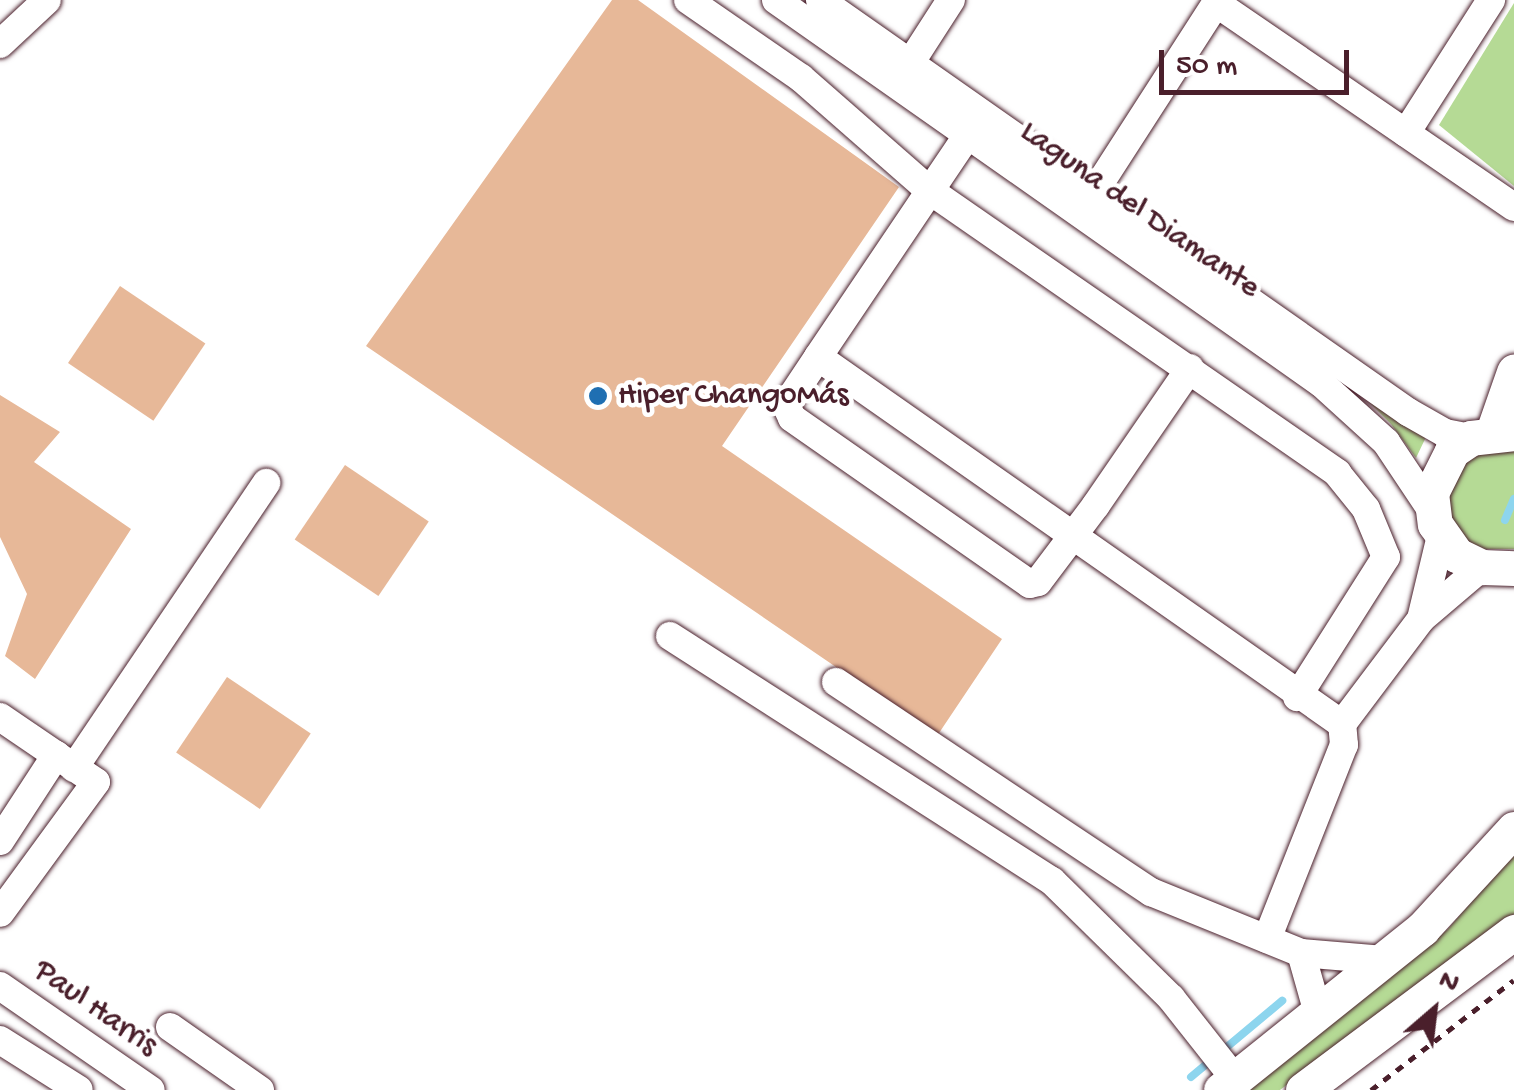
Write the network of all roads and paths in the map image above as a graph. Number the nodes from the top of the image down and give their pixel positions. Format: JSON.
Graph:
{"nodes":[{"id":1,"x":47,"y":0,"type":"edge"},
{"id":2,"x":688,"y":0,"type":"edge"},
{"id":3,"x":776,"y":0,"type":"edge"},
{"id":4,"x":820,"y":0,"type":"edge"},
{"id":5,"x":951,"y":0,"type":"edge"},
{"id":6,"x":1490,"y":0,"type":"edge"},
{"id":7,"x":1217,"y":2,"type":"edge"},
{"id":8,"x":0,"y":44,"type":"edge"},
{"id":9,"x":904,"y":74,"type":"junction"},
{"id":10,"x":969,"y":133,"type":"junction"},
{"id":11,"x":1406,"y":133,"type":"junction"},
{"id":12,"x":929,"y":190,"type":"junction"},
{"id":13,"x":1089,"y":202,"type":"junction"},
{"id":14,"x":1514,"y":206,"type":"edge"},
{"id":15,"x":818,"y":357,"type":"junction"},
{"id":16,"x":1190,"y":368,"type":"junction"},
{"id":17,"x":1514,"y":372,"type":"edge"},
{"id":18,"x":1492,"y":434,"type":"edge"},
{"id":19,"x":266,"y":484,"type":"dead end"},
{"id":20,"x":1436,"y":523,"type":"junction"},
{"id":21,"x":1069,"y":538,"type":"junction"},
{"id":22,"x":1502,"y":571,"type":"edge"},
{"id":23,"x":1421,"y":619,"type":"junction"},
{"id":24,"x":670,"y":636,"type":"dead end"},
{"id":25,"x":836,"y":682,"type":"dead end"},
{"id":26,"x":1297,"y":697,"type":"junction"},
{"id":27,"x":0,"y":717,"type":"edge"},
{"id":28,"x":1342,"y":724,"type":"junction"},
{"id":29,"x":65,"y":762,"type":"junction"},
{"id":30,"x":9,"y":808,"type":"edge"},
{"id":31,"x":1514,"y":829,"type":"edge"},
{"id":32,"x":55,"y":838,"type":"junction"},
{"id":33,"x":0,"y":841,"type":"edge"},
{"id":34,"x":4,"y":900,"type":"edge"},
{"id":35,"x":1514,"y":932,"type":"edge"},
{"id":36,"x":1267,"y":939,"type":"junction"},
{"id":37,"x":1302,"y":953,"type":"junction"},
{"id":38,"x":1384,"y":960,"type":"junction"},
{"id":39,"x":1514,"y":980,"type":"edge"},
{"id":40,"x":0,"y":986,"type":"edge"},
{"id":41,"x":1318,"y":1014,"type":"junction"},
{"id":42,"x":170,"y":1027,"type":"dead end"},
{"id":43,"x":0,"y":1040,"type":"edge"},
{"id":44,"x":1228,"y":1085,"type":"edge"},
{"id":45,"x":79,"y":1090,"type":"edge"},
{"id":46,"x":151,"y":1090,"type":"edge"},
{"id":47,"x":260,"y":1090,"type":"edge"},
{"id":48,"x":1304,"y":1090,"type":"edge"},
{"id":49,"x":1371,"y":1090,"type":"edge"}],
"edges":[{"from":1,"to":8,"type":"street"},
{"from":2,"to":12,"type":"street"},
{"from":3,"to":9,"type":"street","name":"Laguna del Diamante"},
{"from":4,"to":9,"type":"street","name":"Laguna del Diamante"},
{"from":5,"to":9,"type":"street"},
{"from":6,"to":11,"type":"street"},
{"from":7,"to":11,"type":"street"},
{"from":7,"to":13,"type":"street"},
{"from":9,"to":10,"type":"street","name":"Laguna del Diamante"},
{"from":9,"to":13,"type":"street","name":"Laguna del Diamante"},
{"from":10,"to":12,"type":"street"},
{"from":10,"to":13,"type":"street","name":"Laguna del Diamante"},
{"from":11,"to":14,"type":"street"},
{"from":12,"to":15,"type":"street"},
{"from":12,"to":16,"type":"street"},
{"from":13,"to":18,"type":"street","name":"Laguna del Diamante"},
{"from":13,"to":20,"type":"street","name":"Laguna del Diamante"},
{"from":15,"to":21,"type":"street"},
{"from":15,"to":21,"type":"street"},
{"from":16,"to":21,"type":"street"},
{"from":16,"to":26,"type":"street"},
{"from":17,"to":18,"type":"main road"},
{"from":18,"to":20,"type":"main road"},
{"from":19,"to":29,"type":"street"},
{"from":20,"to":22,"type":"main road"},
{"from":20,"to":23,"type":"street"},
{"from":21,"to":26,"type":"street"},
{"from":22,"to":23,"type":"street"},
{"from":23,"to":28,"type":"street"},
{"from":24,"to":44,"type":"street"},
{"from":25,"to":36,"type":"street"},
{"from":26,"to":28,"type":"street"},
{"from":27,"to":29,"type":"street"},
{"from":28,"to":36,"type":"street"},
{"from":29,"to":30,"type":"street"},
{"from":29,"to":32,"type":"street"},
{"from":30,"to":32,"type":"street"},
{"from":30,"to":33,"type":"street"},
{"from":31,"to":38,"type":"main road"},
{"from":32,"to":34,"type":"street"},
{"from":35,"to":48,"type":"main road"},
{"from":36,"to":37,"type":"street"},
{"from":37,"to":38,"type":"street"},
{"from":37,"to":41,"type":"street"},
{"from":38,"to":41,"type":"main road"},
{"from":39,"to":49,"type":"path"},
{"from":40,"to":46,"type":"street","name":"Paul Harris"},
{"from":41,"to":44,"type":"main road"},
{"from":42,"to":47,"type":"street"},
{"from":43,"to":45,"type":"street"}]}
